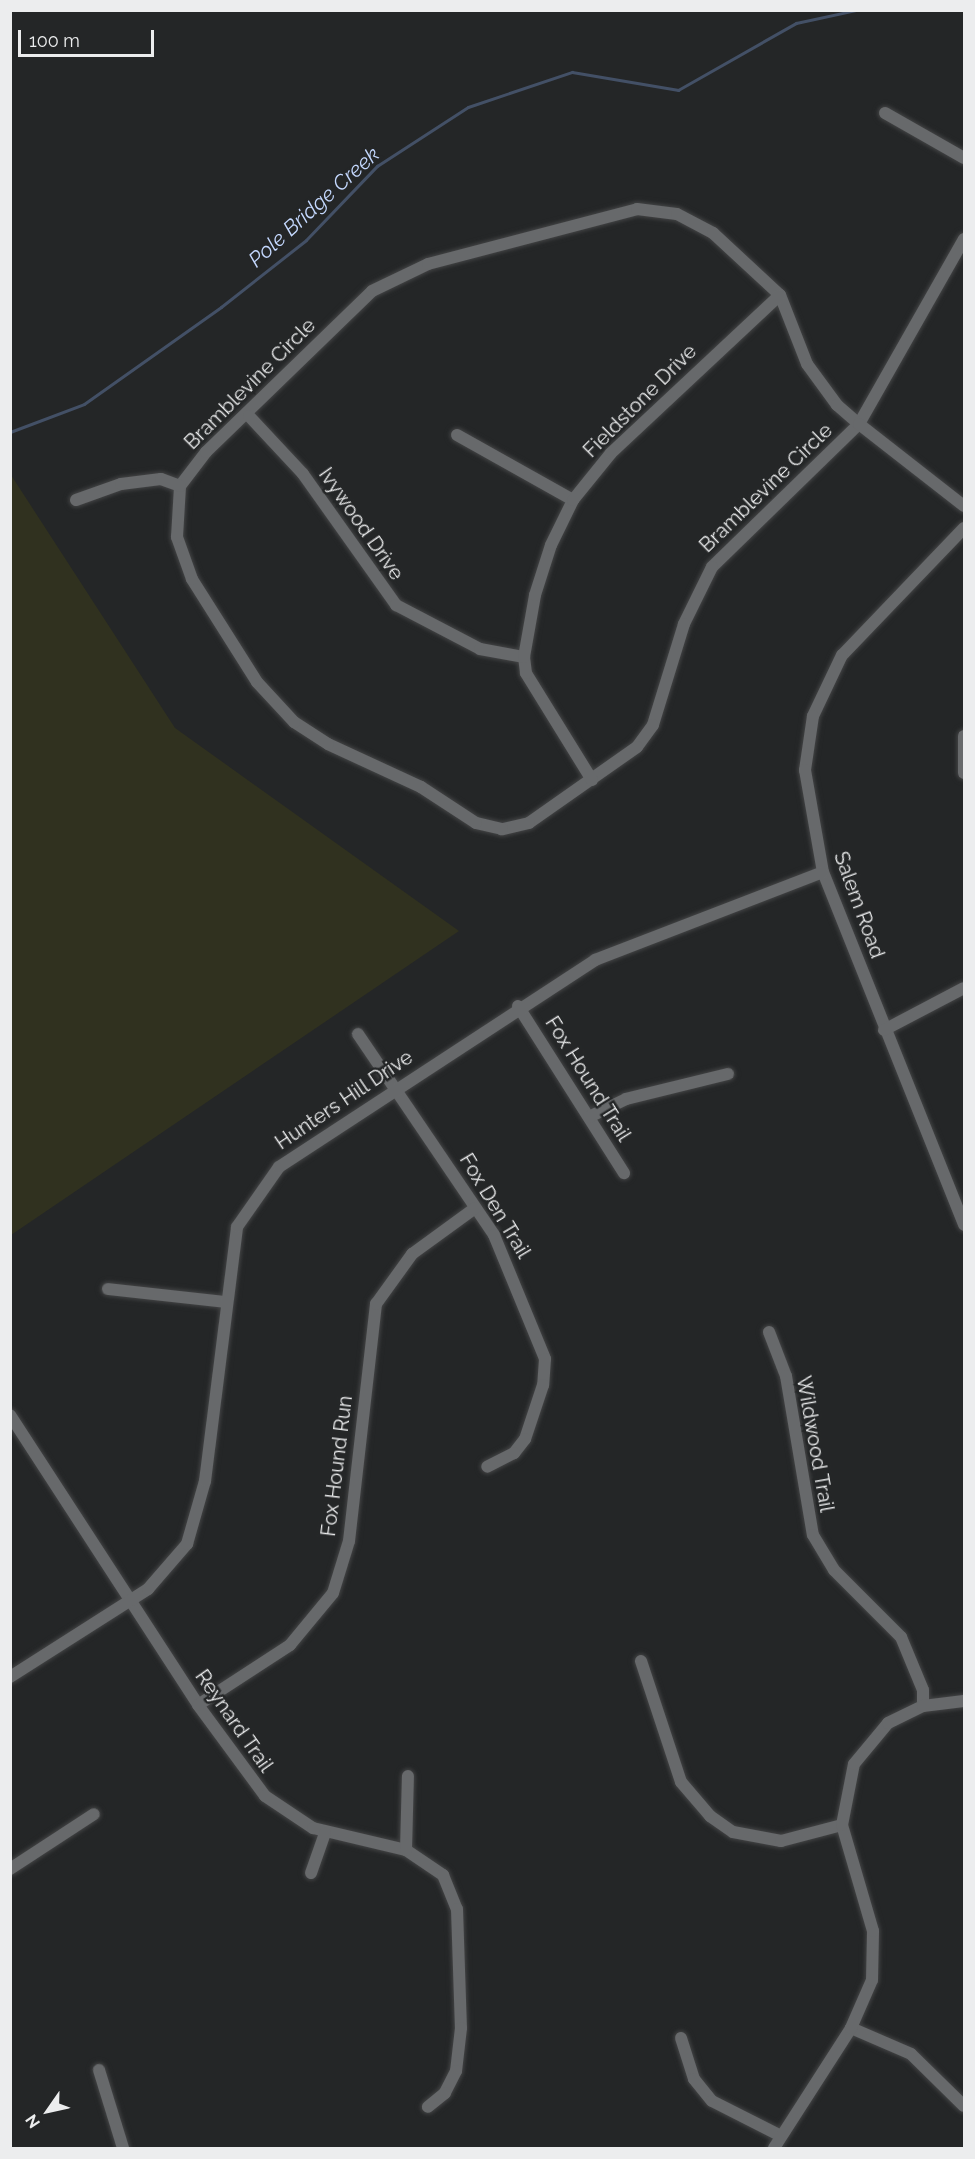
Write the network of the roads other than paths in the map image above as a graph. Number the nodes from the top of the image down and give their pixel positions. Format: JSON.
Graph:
{"nodes":[{"id":1,"x":885,"y":113,"type":"dead end"},
{"id":2,"x":964,"y":158,"type":"edge"},
{"id":3,"x":964,"y":239,"type":"edge"},
{"id":4,"x":780,"y":295,"type":"junction"},
{"id":5,"x":249,"y":416,"type":"junction"},
{"id":6,"x":859,"y":424,"type":"junction"},
{"id":7,"x":457,"y":435,"type":"dead end"},
{"id":8,"x":180,"y":486,"type":"junction"},
{"id":9,"x":76,"y":500,"type":"dead end"},
{"id":10,"x":573,"y":500,"type":"junction"},
{"id":11,"x":964,"y":506,"type":"edge"},
{"id":12,"x":964,"y":528,"type":"edge"},
{"id":13,"x":524,"y":657,"type":"junction"},
{"id":14,"x":964,"y":736,"type":"edge"},
{"id":15,"x":964,"y":773,"type":"edge"},
{"id":16,"x":592,"y":780,"type":"junction"},
{"id":17,"x":823,"y":872,"type":"junction"},
{"id":18,"x":964,"y":988,"type":"edge"},
{"id":19,"x":518,"y":1006,"type":"junction"},
{"id":20,"x":884,"y":1029,"type":"junction"},
{"id":21,"x":358,"y":1034,"type":"dead end"},
{"id":22,"x":728,"y":1074,"type":"dead end"},
{"id":23,"x":397,"y":1086,"type":"junction"},
{"id":24,"x":589,"y":1117,"type":"junction"},
{"id":25,"x":624,"y":1173,"type":"dead end"},
{"id":26,"x":475,"y":1208,"type":"junction"},
{"id":27,"x":964,"y":1225,"type":"edge"},
{"id":28,"x":108,"y":1289,"type":"dead end"},
{"id":29,"x":225,"y":1302,"type":"junction"},
{"id":30,"x":770,"y":1332,"type":"dead end"},
{"id":31,"x":10,"y":1415,"type":"edge"},
{"id":32,"x":487,"y":1467,"type":"dead end"},
{"id":33,"x":129,"y":1602,"type":"junction"},
{"id":34,"x":642,"y":1661,"type":"dead end"},
{"id":35,"x":10,"y":1677,"type":"edge"},
{"id":36,"x":964,"y":1701,"type":"edge"},
{"id":37,"x":198,"y":1705,"type":"junction"},
{"id":38,"x":923,"y":1706,"type":"junction"},
{"id":39,"x":408,"y":1776,"type":"dead end"},
{"id":40,"x":94,"y":1814,"type":"dead end"},
{"id":41,"x":842,"y":1825,"type":"junction"},
{"id":42,"x":326,"y":1833,"type":"junction"},
{"id":43,"x":406,"y":1850,"type":"junction"},
{"id":44,"x":10,"y":1869,"type":"edge"},
{"id":45,"x":311,"y":1873,"type":"dead end"},
{"id":46,"x":851,"y":2028,"type":"junction"},
{"id":47,"x":681,"y":2038,"type":"dead end"},
{"id":48,"x":99,"y":2070,"type":"dead end"},
{"id":49,"x":964,"y":2106,"type":"edge"},
{"id":50,"x":428,"y":2107,"type":"dead end"},
{"id":51,"x":779,"y":2135,"type":"junction"},
{"id":52,"x":123,"y":2148,"type":"edge"},
{"id":53,"x":774,"y":2148,"type":"edge"}],
"edges":[{"from":1,"to":2,"type":"street"},
{"from":3,"to":6,"type":"street","name":"Bramblevine Circle"},
{"from":4,"to":5,"type":"street","name":"Bramblevine Circle"},
{"from":4,"to":6,"type":"street","name":"Bramblevine Circle"},
{"from":4,"to":10,"type":"street","name":"Fieldstone Drive"},
{"from":5,"to":8,"type":"street","name":"Bramblevine Circle"},
{"from":5,"to":13,"type":"street","name":"Ivywood Drive"},
{"from":6,"to":11,"type":"street","name":"Bramblevine Circle"},
{"from":6,"to":16,"type":"street","name":"Bramblevine Circle"},
{"from":7,"to":10,"type":"street"},
{"from":8,"to":9,"type":"street"},
{"from":8,"to":16,"type":"street","name":"Bramblevine Circle"},
{"from":10,"to":13,"type":"street","name":"Fieldstone Drive"},
{"from":12,"to":17,"type":"street","name":"Salem Road"},
{"from":13,"to":16,"type":"street","name":"Fieldstone Drive"},
{"from":14,"to":15,"type":"street"},
{"from":17,"to":19,"type":"street","name":"Hunters Hill Drive"},
{"from":17,"to":20,"type":"street","name":"Salem Road"},
{"from":18,"to":20,"type":"street"},
{"from":19,"to":23,"type":"street","name":"Hunters Hill Drive"},
{"from":19,"to":24,"type":"street","name":"Fox Hound Trail"},
{"from":20,"to":27,"type":"street","name":"Salem Road"},
{"from":21,"to":23,"type":"street","name":"Fox Den Trail"},
{"from":22,"to":24,"type":"street"},
{"from":23,"to":26,"type":"street","name":"Fox Den Trail"},
{"from":23,"to":29,"type":"street","name":"Hunters Hill Drive"},
{"from":24,"to":25,"type":"street","name":"Fox Hound Trail"},
{"from":26,"to":32,"type":"street","name":"Fox Den Trail"},
{"from":26,"to":37,"type":"street","name":"Fox Hound Run"},
{"from":28,"to":29,"type":"street"},
{"from":29,"to":33,"type":"street","name":"Hunters Hill Drive"},
{"from":30,"to":38,"type":"street","name":"Wildwood Trail"},
{"from":31,"to":33,"type":"street","name":"Reynard Trail"},
{"from":33,"to":35,"type":"street","name":"Hunters Hill Drive"},
{"from":33,"to":37,"type":"street","name":"Reynard Trail"},
{"from":34,"to":41,"type":"street"},
{"from":36,"to":38,"type":"street"},
{"from":37,"to":42,"type":"street","name":"Reynard Trail"},
{"from":38,"to":41,"type":"street"},
{"from":39,"to":43,"type":"street"},
{"from":40,"to":44,"type":"street"},
{"from":41,"to":46,"type":"street"},
{"from":42,"to":43,"type":"street","name":"Reynard Trail"},
{"from":42,"to":45,"type":"street"},
{"from":43,"to":50,"type":"street","name":"Reynard Trail"},
{"from":46,"to":49,"type":"street"},
{"from":46,"to":51,"type":"street"},
{"from":47,"to":51,"type":"street"},
{"from":48,"to":52,"type":"street"},
{"from":51,"to":53,"type":"street"}]}
